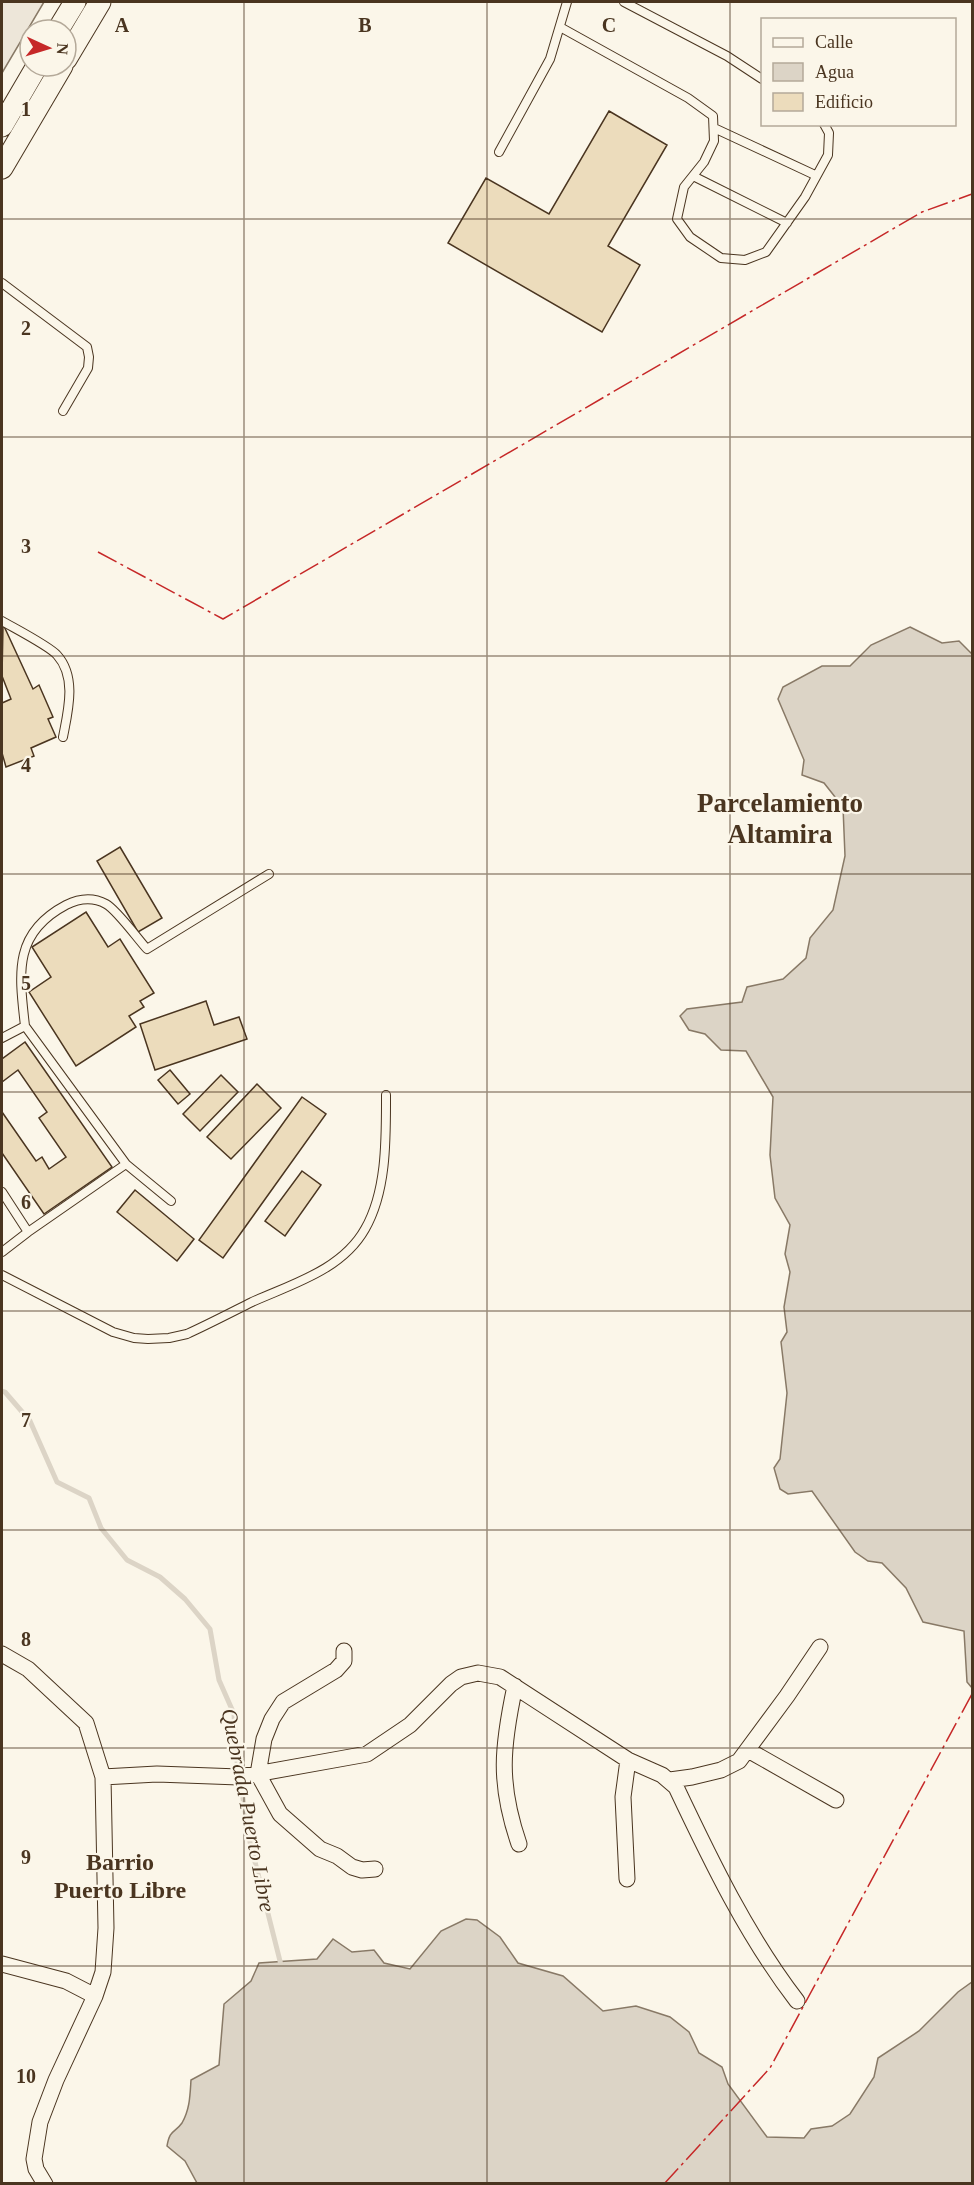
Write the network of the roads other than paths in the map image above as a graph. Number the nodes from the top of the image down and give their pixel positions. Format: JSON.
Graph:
{"nodes":[{"id":1,"x":75,"y":2,"type":"edge"},
{"id":2,"x":100,"y":2,"type":"edge"},
{"id":3,"x":567,"y":2,"type":"edge"},
{"id":4,"x":624,"y":2,"type":"edge"},
{"id":5,"x":65,"y":18,"type":"edge"},
{"id":6,"x":560,"y":27,"type":"junction"},
{"id":7,"x":78,"y":39,"type":"edge"},
{"id":8,"x":30,"y":78,"type":"edge"},
{"id":9,"x":55,"y":78,"type":"edge"},
{"id":10,"x":761,"y":78,"type":"edge"},
{"id":11,"x":2,"y":126,"type":"edge"},
{"id":12,"x":825,"y":126,"type":"edge"},
{"id":13,"x":714,"y":128,"type":"junction"},
{"id":14,"x":499,"y":152,"type":"dead end"},
{"id":15,"x":2,"y":168,"type":"edge"},
{"id":16,"x":815,"y":175,"type":"junction"},
{"id":17,"x":693,"y":176,"type":"junction"},
{"id":18,"x":787,"y":223,"type":"junction"},
{"id":19,"x":2,"y":283,"type":"edge"},
{"id":20,"x":63,"y":411,"type":"dead end"},
{"id":21,"x":2,"y":621,"type":"edge"},
{"id":22,"x":63,"y":737,"type":"dead end"},
{"id":23,"x":269,"y":874,"type":"dead end"},
{"id":24,"x":25,"y":1026,"type":"junction"},
{"id":25,"x":2,"y":1038,"type":"edge"},
{"id":26,"x":386,"y":1095,"type":"dead end"},
{"id":27,"x":126,"y":1164,"type":"junction"},
{"id":28,"x":2,"y":1192,"type":"edge"},
{"id":29,"x":171,"y":1201,"type":"dead end"},
{"id":30,"x":28,"y":1232,"type":"junction"},
{"id":31,"x":2,"y":1252,"type":"edge"},
{"id":32,"x":2,"y":1275,"type":"edge"},
{"id":33,"x":820,"y":1647,"type":"dead end"},
{"id":34,"x":344,"y":1652,"type":"dead end"},
{"id":35,"x":2,"y":1654,"type":"edge"},
{"id":36,"x":515,"y":1686,"type":"junction"},
{"id":37,"x":748,"y":1750,"type":"junction"},
{"id":38,"x":628,"y":1760,"type":"junction"},
{"id":39,"x":258,"y":1774,"type":"junction"},
{"id":40,"x":103,"y":1777,"type":"junction"},
{"id":41,"x":670,"y":1780,"type":"junction"},
{"id":42,"x":836,"y":1800,"type":"dead end"},
{"id":43,"x":519,"y":1844,"type":"dead end"},
{"id":44,"x":375,"y":1869,"type":"dead end"},
{"id":45,"x":627,"y":1879,"type":"dead end"},
{"id":46,"x":2,"y":1964,"type":"edge"},
{"id":47,"x":95,"y":1996,"type":"junction"},
{"id":48,"x":797,"y":2001,"type":"dead end"},
{"id":49,"x":45,"y":2184,"type":"edge"}],
"edges":[{"from":1,"to":5,"type":"main road"},
{"from":2,"to":7,"type":"main road"},
{"from":3,"to":6,"type":"lane"},
{"from":4,"to":10,"type":"lane"},
{"from":6,"to":13,"type":"lane"},
{"from":6,"to":14,"type":"lane"},
{"from":8,"to":11,"type":"main road"},
{"from":9,"to":15,"type":"main road"},
{"from":12,"to":16,"type":"lane"},
{"from":13,"to":16,"type":"lane"},
{"from":13,"to":17,"type":"lane"},
{"from":16,"to":18,"type":"lane"},
{"from":17,"to":18,"type":"lane"},
{"from":17,"to":18,"type":"lane"},
{"from":19,"to":20,"type":"lane"},
{"from":21,"to":22,"type":"lane"},
{"from":23,"to":24,"type":"lane"},
{"from":24,"to":25,"type":"lane"},
{"from":24,"to":27,"type":"lane"},
{"from":26,"to":32,"type":"lane"},
{"from":27,"to":29,"type":"lane"},
{"from":27,"to":30,"type":"lane"},
{"from":28,"to":30,"type":"lane"},
{"from":30,"to":31,"type":"lane"},
{"from":33,"to":37,"type":"street"},
{"from":34,"to":39,"type":"street"},
{"from":35,"to":40,"type":"street"},
{"from":36,"to":38,"type":"street"},
{"from":36,"to":39,"type":"street"},
{"from":36,"to":43,"type":"street"},
{"from":37,"to":41,"type":"street"},
{"from":37,"to":42,"type":"street"},
{"from":38,"to":41,"type":"street"},
{"from":38,"to":45,"type":"street"},
{"from":39,"to":40,"type":"street"},
{"from":39,"to":44,"type":"street"},
{"from":40,"to":47,"type":"street"},
{"from":41,"to":48,"type":"street"},
{"from":46,"to":47,"type":"street"},
{"from":47,"to":49,"type":"street"}]}
